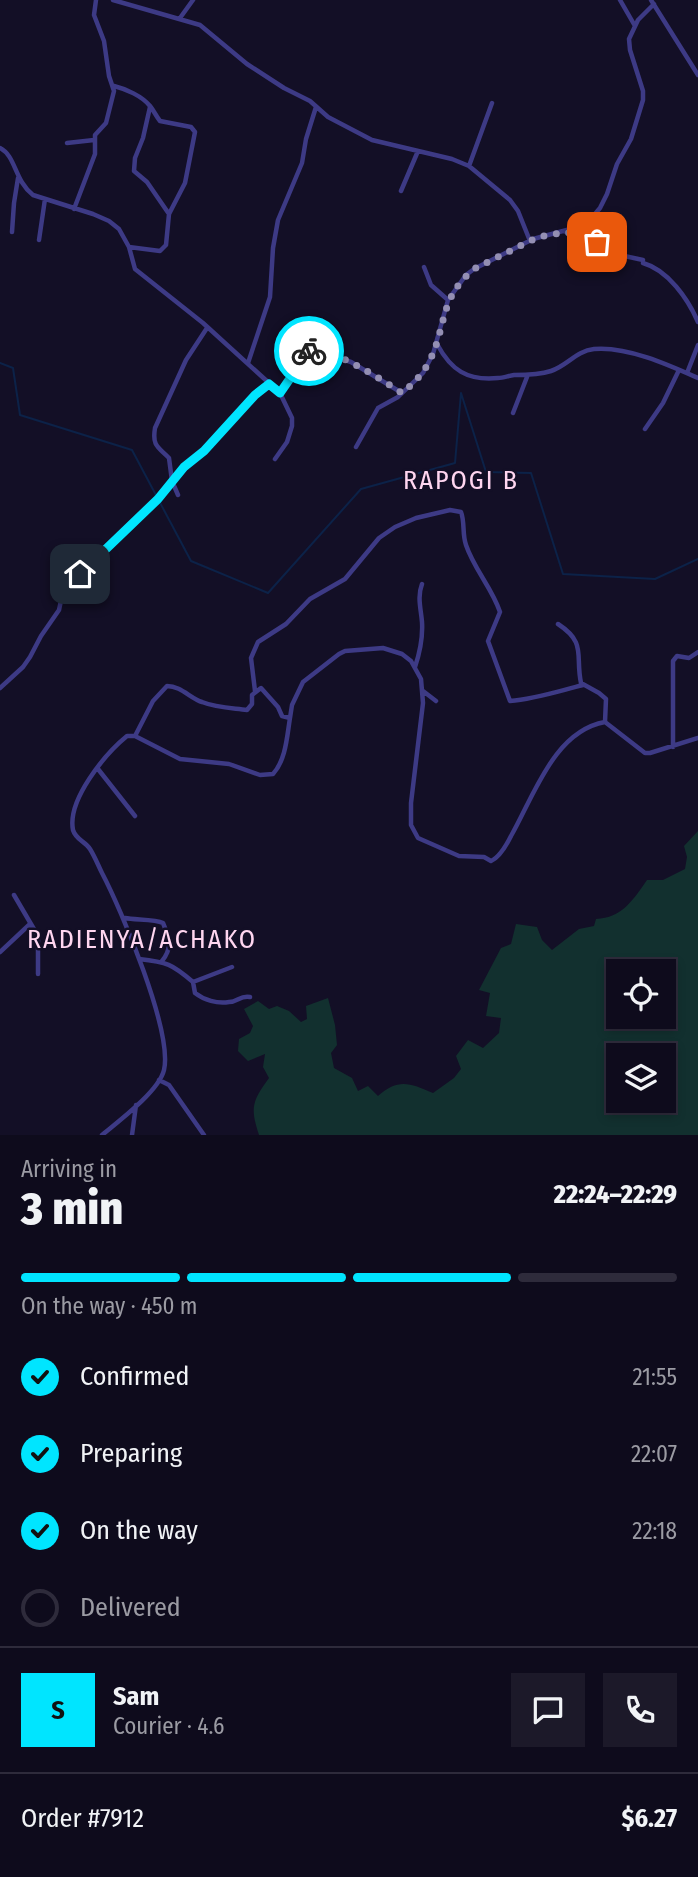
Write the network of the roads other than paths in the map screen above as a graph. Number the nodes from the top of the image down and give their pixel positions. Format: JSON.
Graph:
{"nodes":[{"id":1,"x":96,"y":0,"type":"edge"},
{"id":2,"x":113,"y":0,"type":"edge"},
{"id":3,"x":193,"y":0,"type":"edge"},
{"id":4,"x":620,"y":0,"type":"edge"},
{"id":5,"x":652,"y":2,"type":"edge"},
{"id":6,"x":180,"y":18,"type":"junction"},
{"id":7,"x":635,"y":26,"type":"junction"},
{"id":8,"x":698,"y":75,"type":"edge"},
{"id":9,"x":114,"y":86,"type":"junction"},
{"id":10,"x":492,"y":103,"type":"dead end"},
{"id":11,"x":150,"y":106,"type":"junction"},
{"id":12,"x":316,"y":107,"type":"junction"},
{"id":13,"x":94,"y":141,"type":"junction"},
{"id":14,"x":67,"y":143,"type":"dead end"},
{"id":15,"x":0,"y":148,"type":"edge"},
{"id":16,"x":418,"y":151,"type":"junction"},
{"id":17,"x":469,"y":166,"type":"junction"},
{"id":18,"x":18,"y":178,"type":"junction"},
{"id":19,"x":401,"y":191,"type":"dead end"},
{"id":20,"x":45,"y":199,"type":"junction"},
{"id":21,"x":74,"y":209,"type":"junction"},
{"id":22,"x":169,"y":214,"type":"junction"},
{"id":23,"x":12,"y":232,"type":"dead end"},
{"id":24,"x":566,"y":232,"type":"junction"},
{"id":25,"x":39,"y":240,"type":"dead end"},
{"id":26,"x":530,"y":241,"type":"junction"},
{"id":27,"x":129,"y":247,"type":"junction"},
{"id":28,"x":424,"y":267,"type":"dead end"},
{"id":29,"x":448,"y":300,"type":"junction"},
{"id":30,"x":698,"y":322,"type":"edge"},
{"id":31,"x":207,"y":328,"type":"junction"},
{"id":32,"x":436,"y":343,"type":"junction"},
{"id":33,"x":698,"y":345,"type":"edge"},
{"id":34,"x":248,"y":363,"type":"junction"},
{"id":35,"x":679,"y":369,"type":"junction"},
{"id":36,"x":687,"y":373,"type":"junction"},
{"id":37,"x":527,"y":377,"type":"junction"},
{"id":38,"x":698,"y":378,"type":"edge"},
{"id":39,"x":269,"y":384,"type":"junction"},
{"id":40,"x":280,"y":393,"type":"junction"},
{"id":41,"x":402,"y":393,"type":"junction"},
{"id":42,"x":513,"y":413,"type":"dead end"},
{"id":43,"x":646,"y":429,"type":"dead end"},
{"id":44,"x":356,"y":447,"type":"dead end"},
{"id":45,"x":275,"y":459,"type":"dead end"},
{"id":46,"x":172,"y":481,"type":"junction"},
{"id":47,"x":178,"y":495,"type":"dead end"},
{"id":48,"x":422,"y":584,"type":"dead end"},
{"id":49,"x":558,"y":624,"type":"dead end"},
{"id":50,"x":698,"y":652,"type":"edge"},
{"id":51,"x":415,"y":668,"type":"junction"},
{"id":52,"x":583,"y":685,"type":"junction"},
{"id":53,"x":0,"y":688,"type":"edge"},
{"id":54,"x":422,"y":690,"type":"junction"},
{"id":55,"x":255,"y":691,"type":"junction"},
{"id":56,"x":436,"y":701,"type":"dead end"},
{"id":57,"x":290,"y":718,"type":"junction"},
{"id":58,"x":605,"y":722,"type":"junction"},
{"id":59,"x":135,"y":736,"type":"junction"},
{"id":60,"x":698,"y":738,"type":"edge"},
{"id":61,"x":673,"y":747,"type":"junction"},
{"id":62,"x":98,"y":769,"type":"junction"},
{"id":63,"x":135,"y":816,"type":"dead end"},
{"id":64,"x":14,"y":895,"type":"dead end"},
{"id":65,"x":125,"y":918,"type":"junction"},
{"id":66,"x":30,"y":924,"type":"junction"},
{"id":67,"x":0,"y":951,"type":"edge"},
{"id":68,"x":139,"y":959,"type":"junction"},
{"id":69,"x":162,"y":961,"type":"junction"},
{"id":70,"x":232,"y":967,"type":"dead end"},
{"id":71,"x":38,"y":974,"type":"dead end"},
{"id":72,"x":193,"y":982,"type":"junction"},
{"id":73,"x":250,"y":997,"type":"dead end"},
{"id":74,"x":159,"y":1080,"type":"junction"},
{"id":75,"x":136,"y":1105,"type":"junction"},
{"id":76,"x":102,"y":1135,"type":"edge"},
{"id":77,"x":132,"y":1135,"type":"edge"},
{"id":78,"x":204,"y":1135,"type":"edge"}],
"edges":[{"from":1,"to":9,"type":"street"},
{"from":2,"to":6,"type":"street"},
{"from":3,"to":6,"type":"street"},
{"from":4,"to":7,"type":"street"},
{"from":5,"to":7,"type":"street"},
{"from":5,"to":8,"type":"street"},
{"from":6,"to":12,"type":"street"},
{"from":7,"to":24,"type":"street"},
{"from":9,"to":11,"type":"street"},
{"from":9,"to":13,"type":"street"},
{"from":10,"to":17,"type":"street"},
{"from":11,"to":22,"type":"street"},
{"from":11,"to":22,"type":"street"},
{"from":12,"to":16,"type":"street"},
{"from":12,"to":34,"type":"street"},
{"from":13,"to":14,"type":"street"},
{"from":13,"to":21,"type":"street"},
{"from":15,"to":18,"type":"street"},
{"from":16,"to":17,"type":"street"},
{"from":16,"to":19,"type":"street"},
{"from":17,"to":26,"type":"street"},
{"from":18,"to":20,"type":"street"},
{"from":18,"to":23,"type":"street"},
{"from":20,"to":21,"type":"street"},
{"from":20,"to":25,"type":"street"},
{"from":21,"to":27,"type":"street"},
{"from":22,"to":27,"type":"street"},
{"from":24,"to":26,"type":"street"},
{"from":24,"to":30,"type":"street"},
{"from":26,"to":29,"type":"street"},
{"from":27,"to":31,"type":"street"},
{"from":28,"to":29,"type":"street"},
{"from":29,"to":32,"type":"street"},
{"from":31,"to":34,"type":"street"},
{"from":31,"to":46,"type":"street"},
{"from":32,"to":37,"type":"street"},
{"from":32,"to":41,"type":"street"},
{"from":33,"to":36,"type":"street"},
{"from":34,"to":39,"type":"street"},
{"from":35,"to":36,"type":"street"},
{"from":35,"to":37,"type":"street"},
{"from":35,"to":43,"type":"street"},
{"from":36,"to":38,"type":"street"},
{"from":37,"to":42,"type":"street"},
{"from":39,"to":40,"type":"street"},
{"from":39,"to":46,"type":"street"},
{"from":40,"to":41,"type":"street"},
{"from":40,"to":45,"type":"street"},
{"from":41,"to":44,"type":"street"},
{"from":46,"to":47,"type":"street"},
{"from":46,"to":53,"type":"street"},
{"from":48,"to":51,"type":"street"},
{"from":49,"to":52,"type":"street"},
{"from":50,"to":61,"type":"street"},
{"from":51,"to":54,"type":"street"},
{"from":51,"to":57,"type":"street"},
{"from":52,"to":55,"type":"street"},
{"from":52,"to":58,"type":"street"},
{"from":54,"to":56,"type":"street"},
{"from":54,"to":58,"type":"street"},
{"from":55,"to":57,"type":"street"},
{"from":55,"to":59,"type":"street"},
{"from":57,"to":59,"type":"street"},
{"from":58,"to":61,"type":"street"},
{"from":59,"to":62,"type":"street"},
{"from":60,"to":61,"type":"street"},
{"from":62,"to":63,"type":"street"},
{"from":62,"to":65,"type":"street"},
{"from":64,"to":66,"type":"street"},
{"from":65,"to":68,"type":"street"},
{"from":65,"to":69,"type":"street"},
{"from":66,"to":67,"type":"street"},
{"from":66,"to":71,"type":"street"},
{"from":68,"to":69,"type":"street"},
{"from":68,"to":74,"type":"street"},
{"from":69,"to":72,"type":"street"},
{"from":70,"to":72,"type":"street"},
{"from":72,"to":73,"type":"street"},
{"from":74,"to":75,"type":"street"},
{"from":74,"to":78,"type":"street"},
{"from":75,"to":76,"type":"street"},
{"from":75,"to":77,"type":"street"}]}
